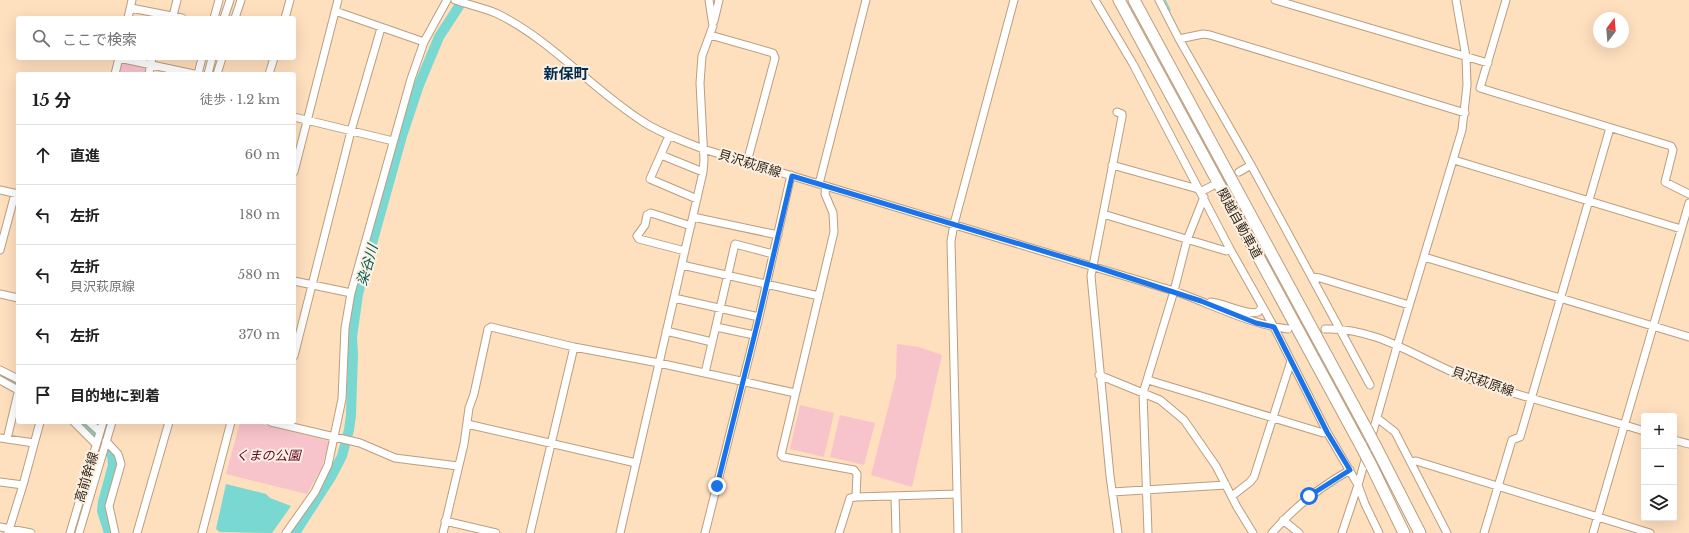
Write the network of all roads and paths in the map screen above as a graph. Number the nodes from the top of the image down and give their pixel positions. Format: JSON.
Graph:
{"nodes":[{"id":1,"x":132,"y":0,"type":"edge"},
{"id":2,"x":178,"y":0,"type":"edge"},
{"id":3,"x":219,"y":0,"type":"edge"},
{"id":4,"x":230,"y":0,"type":"edge"},
{"id":5,"x":241,"y":0,"type":"edge"},
{"id":6,"x":290,"y":0,"type":"edge"},
{"id":7,"x":338,"y":0,"type":"edge"},
{"id":8,"x":447,"y":0,"type":"edge"},
{"id":9,"x":455,"y":0,"type":"edge"},
{"id":10,"x":709,"y":0,"type":"edge"},
{"id":11,"x":720,"y":0,"type":"edge"},
{"id":12,"x":866,"y":0,"type":"edge"},
{"id":13,"x":1014,"y":0,"type":"edge"},
{"id":14,"x":1095,"y":0,"type":"edge"},
{"id":15,"x":1118,"y":0,"type":"edge"},
{"id":16,"x":1134,"y":0,"type":"edge"},
{"id":17,"x":1159,"y":0,"type":"edge"},
{"id":18,"x":1275,"y":0,"type":"edge"},
{"id":19,"x":1456,"y":0,"type":"edge"},
{"id":20,"x":1506,"y":0,"type":"edge"},
{"id":21,"x":131,"y":8,"type":"junction"},
{"id":22,"x":335,"y":11,"type":"junction"},
{"id":23,"x":129,"y":16,"type":"edge"},
{"id":24,"x":161,"y":16,"type":"edge"},
{"id":25,"x":174,"y":16,"type":"joint"},
{"id":26,"x":215,"y":16,"type":"edge"},
{"id":27,"x":225,"y":16,"type":"edge"},
{"id":28,"x":236,"y":16,"type":"edge"},
{"id":29,"x":286,"y":16,"type":"edge"},
{"id":30,"x":713,"y":26,"type":"junction"},
{"id":31,"x":381,"y":28,"type":"junction"},
{"id":32,"x":710,"y":35,"type":"junction"},
{"id":33,"x":1179,"y":39,"type":"junction"},
{"id":34,"x":424,"y":42,"type":"junction"},
{"id":35,"x":1466,"y":56,"type":"junction"},
{"id":36,"x":118,"y":60,"type":"edge"},
{"id":37,"x":135,"y":60,"type":"edge"},
{"id":38,"x":202,"y":60,"type":"edge"},
{"id":39,"x":212,"y":60,"type":"edge"},
{"id":40,"x":222,"y":60,"type":"edge"},
{"id":41,"x":273,"y":60,"type":"edge"},
{"id":42,"x":151,"y":62,"type":"edge"},
{"id":43,"x":1488,"y":63,"type":"junction"},
{"id":44,"x":116,"y":72,"type":"edge"},
{"id":45,"x":150,"y":72,"type":"edge"},
{"id":46,"x":187,"y":72,"type":"edge"},
{"id":47,"x":198,"y":72,"type":"edge"},
{"id":48,"x":208,"y":72,"type":"edge"},
{"id":49,"x":218,"y":72,"type":"edge"},
{"id":50,"x":270,"y":72,"type":"edge"},
{"id":51,"x":1117,"y":112,"type":"dead end"},
{"id":52,"x":1465,"y":113,"type":"junction"},
{"id":53,"x":296,"y":118,"type":"edge"},
{"id":54,"x":307,"y":121,"type":"junction"},
{"id":55,"x":1610,"y":128,"type":"junction"},
{"id":56,"x":352,"y":131,"type":"junction"},
{"id":57,"x":669,"y":136,"type":"junction"},
{"id":58,"x":393,"y":141,"type":"junction"},
{"id":59,"x":702,"y":149,"type":"junction"},
{"id":60,"x":661,"y":155,"type":"junction"},
{"id":61,"x":1454,"y":160,"type":"junction"},
{"id":62,"x":747,"y":162,"type":"junction"},
{"id":63,"x":296,"y":164,"type":"edge"},
{"id":64,"x":1112,"y":165,"type":"junction"},
{"id":65,"x":1251,"y":165,"type":"junction"},
{"id":66,"x":703,"y":172,"type":"junction"},
{"id":67,"x":1240,"y":172,"type":"dead end"},
{"id":68,"x":792,"y":176,"type":"junction"},
{"id":69,"x":822,"y":185,"type":"junction"},
{"id":70,"x":1212,"y":186,"type":"dead end"},
{"id":71,"x":0,"y":190,"type":"edge"},
{"id":72,"x":1201,"y":193,"type":"junction"},
{"id":73,"x":16,"y":194,"type":"edge"},
{"id":74,"x":1689,"y":194,"type":"edge"},
{"id":75,"x":697,"y":199,"type":"junction"},
{"id":76,"x":1589,"y":200,"type":"junction"},
{"id":77,"x":1689,"y":203,"type":"edge"},
{"id":78,"x":1103,"y":214,"type":"junction"},
{"id":79,"x":693,"y":216,"type":"junction"},
{"id":80,"x":954,"y":224,"type":"junction"},
{"id":81,"x":691,"y":226,"type":"junction"},
{"id":82,"x":1681,"y":229,"type":"junction"},
{"id":83,"x":778,"y":236,"type":"junction"},
{"id":84,"x":1187,"y":240,"type":"junction"},
{"id":85,"x":0,"y":246,"type":"edge"},
{"id":86,"x":1230,"y":249,"type":"junction"},
{"id":87,"x":685,"y":250,"type":"junction"},
{"id":88,"x":773,"y":254,"type":"junction"},
{"id":89,"x":1424,"y":257,"type":"junction"},
{"id":90,"x":682,"y":265,"type":"junction"},
{"id":91,"x":1093,"y":266,"type":"junction"},
{"id":92,"x":728,"y":275,"type":"junction"},
{"id":93,"x":1312,"y":277,"type":"junction"},
{"id":94,"x":296,"y":281,"type":"edge"},
{"id":95,"x":312,"y":284,"type":"junction"},
{"id":96,"x":766,"y":284,"type":"junction"},
{"id":97,"x":1174,"y":292,"type":"junction"},
{"id":98,"x":350,"y":293,"type":"junction"},
{"id":99,"x":0,"y":294,"type":"edge"},
{"id":100,"x":819,"y":296,"type":"junction"},
{"id":101,"x":16,"y":298,"type":"edge"},
{"id":102,"x":674,"y":298,"type":"junction"},
{"id":103,"x":1559,"y":298,"type":"junction"},
{"id":104,"x":1201,"y":301,"type":"junction"},
{"id":105,"x":1409,"y":305,"type":"junction"},
{"id":106,"x":1262,"y":307,"type":"junction"},
{"id":107,"x":721,"y":309,"type":"junction"},
{"id":108,"x":759,"y":317,"type":"junction"},
{"id":109,"x":1653,"y":326,"type":"junction"},
{"id":110,"x":716,"y":327,"type":"junction"},
{"id":111,"x":1274,"y":327,"type":"junction"},
{"id":112,"x":1288,"y":329,"type":"dead end"},
{"id":113,"x":1325,"y":329,"type":"dead end"},
{"id":114,"x":1339,"y":329,"type":"junction"},
{"id":115,"x":666,"y":331,"type":"junction"},
{"id":116,"x":754,"y":335,"type":"junction"},
{"id":117,"x":1689,"y":337,"type":"edge"},
{"id":118,"x":712,"y":342,"type":"junction"},
{"id":119,"x":1397,"y":346,"type":"junction"},
{"id":120,"x":574,"y":347,"type":"junction"},
{"id":121,"x":296,"y":348,"type":"edge"},
{"id":122,"x":1291,"y":361,"type":"junction"},
{"id":123,"x":659,"y":363,"type":"junction"},
{"id":124,"x":0,"y":370,"type":"edge"},
{"id":125,"x":704,"y":373,"type":"junction"},
{"id":126,"x":1099,"y":375,"type":"junction"},
{"id":127,"x":16,"y":378,"type":"edge"},
{"id":128,"x":0,"y":380,"type":"edge"},
{"id":129,"x":1148,"y":380,"type":"junction"},
{"id":130,"x":742,"y":382,"type":"junction"},
{"id":131,"x":1370,"y":385,"type":"dead end"},
{"id":132,"x":16,"y":389,"type":"edge"},
{"id":133,"x":795,"y":393,"type":"junction"},
{"id":134,"x":1143,"y":393,"type":"junction"},
{"id":135,"x":1531,"y":397,"type":"junction"},
{"id":136,"x":16,"y":399,"type":"edge"},
{"id":137,"x":1273,"y":418,"type":"junction"},
{"id":138,"x":1378,"y":418,"type":"junction"},
{"id":139,"x":39,"y":424,"type":"edge"},
{"id":140,"x":76,"y":424,"type":"edge"},
{"id":141,"x":91,"y":424,"type":"edge"},
{"id":142,"x":102,"y":424,"type":"edge"},
{"id":143,"x":111,"y":424,"type":"edge"},
{"id":144,"x":168,"y":424,"type":"edge"},
{"id":145,"x":230,"y":424,"type":"edge"},
{"id":146,"x":283,"y":424,"type":"edge"},
{"id":147,"x":467,"y":424,"type":"junction"},
{"id":148,"x":1625,"y":425,"type":"junction"},
{"id":149,"x":1641,"y":430,"type":"edge"},
{"id":150,"x":100,"y":432,"type":"junction"},
{"id":151,"x":1327,"y":432,"type":"junction"},
{"id":152,"x":336,"y":437,"type":"junction"},
{"id":153,"x":3,"y":438,"type":"edge"},
{"id":154,"x":106,"y":441,"type":"junction"},
{"id":155,"x":1677,"y":441,"type":"edge"},
{"id":156,"x":34,"y":443,"type":"junction"},
{"id":157,"x":552,"y":443,"type":"junction"},
{"id":158,"x":96,"y":444,"type":"junction"},
{"id":159,"x":1689,"y":444,"type":"edge"},
{"id":160,"x":1411,"y":462,"type":"junction"},
{"id":161,"x":636,"y":463,"type":"junction"},
{"id":162,"x":458,"y":466,"type":"junction"},
{"id":163,"x":1350,"y":470,"type":"junction"},
{"id":164,"x":0,"y":482,"type":"edge"},
{"id":165,"x":1226,"y":485,"type":"junction"},
{"id":166,"x":1358,"y":485,"type":"junction"},
{"id":167,"x":23,"y":486,"type":"junction"},
{"id":168,"x":1499,"y":487,"type":"junction"},
{"id":169,"x":1147,"y":490,"type":"junction"},
{"id":170,"x":1112,"y":492,"type":"junction"},
{"id":171,"x":957,"y":494,"type":"junction"},
{"id":172,"x":1232,"y":496,"type":"junction"},
{"id":173,"x":856,"y":497,"type":"junction"},
{"id":174,"x":896,"y":497,"type":"junction"},
{"id":175,"x":1598,"y":517,"type":"junction"},
{"id":176,"x":1283,"y":520,"type":"junction"},
{"id":177,"x":445,"y":521,"type":"junction"},
{"id":178,"x":0,"y":527,"type":"edge"},
{"id":179,"x":9,"y":531,"type":"edge"},
{"id":180,"x":31,"y":533,"type":"edge"},
{"id":181,"x":70,"y":533,"type":"edge"},
{"id":182,"x":79,"y":533,"type":"edge"},
{"id":183,"x":115,"y":533,"type":"edge"},
{"id":184,"x":137,"y":533,"type":"edge"},
{"id":185,"x":203,"y":533,"type":"edge"},
{"id":186,"x":286,"y":533,"type":"edge"},
{"id":187,"x":443,"y":533,"type":"edge"},
{"id":188,"x":496,"y":533,"type":"edge"},
{"id":189,"x":530,"y":533,"type":"edge"},
{"id":190,"x":620,"y":533,"type":"edge"},
{"id":191,"x":705,"y":533,"type":"edge"},
{"id":192,"x":839,"y":533,"type":"edge"},
{"id":193,"x":896,"y":533,"type":"edge"},
{"id":194,"x":958,"y":533,"type":"edge"},
{"id":195,"x":1118,"y":533,"type":"edge"},
{"id":196,"x":1148,"y":533,"type":"edge"},
{"id":197,"x":1253,"y":533,"type":"edge"},
{"id":198,"x":1272,"y":533,"type":"edge"},
{"id":199,"x":1299,"y":533,"type":"edge"},
{"id":200,"x":1342,"y":533,"type":"edge"},
{"id":201,"x":1379,"y":533,"type":"edge"},
{"id":202,"x":1404,"y":533,"type":"edge"},
{"id":203,"x":1420,"y":533,"type":"edge"},
{"id":204,"x":1447,"y":533,"type":"edge"},
{"id":205,"x":1484,"y":533,"type":"edge"},
{"id":206,"x":1593,"y":533,"type":"edge"},
{"id":207,"x":1650,"y":533,"type":"edge"}],
"edges":[{"from":1,"to":21,"type":"street"},
{"from":2,"to":25,"type":"street"},
{"from":3,"to":26,"type":"street"},
{"from":4,"to":27,"type":"street"},
{"from":5,"to":28,"type":"street"},
{"from":6,"to":29,"type":"street"},
{"from":7,"to":22,"type":"street"},
{"from":8,"to":34,"type":"street"},
{"from":9,"to":57,"type":"street","name":"貝沢萩原線"},
{"from":10,"to":30,"type":"street"},
{"from":11,"to":30,"type":"street"},
{"from":12,"to":69,"type":"street"},
{"from":13,"to":80,"type":"street"},
{"from":14,"to":72,"type":"street"},
{"from":15,"to":202,"type":"highway","name":"関越自動車道","bridge":true},
{"from":16,"to":203,"type":"highway","name":"関越自動車道","bridge":true},
{"from":17,"to":33,"type":"street"},
{"from":18,"to":35,"type":"street"},
{"from":19,"to":35,"type":"street"},
{"from":20,"to":43,"type":"street"},
{"from":21,"to":23,"type":"street"},
{"from":21,"to":24,"type":"street"},
{"from":22,"to":31,"type":"street"},
{"from":22,"to":54,"type":"street"},
{"from":24,"to":25,"type":"street"},
{"from":30,"to":32,"type":"street"},
{"from":31,"to":34,"type":"street"},
{"from":31,"to":56,"type":"street"},
{"from":32,"to":59,"type":"street"},
{"from":32,"to":62,"type":"street"},
{"from":33,"to":52,"type":"street"},
{"from":33,"to":65,"type":"street"},
{"from":34,"to":58,"type":"street"},
{"from":35,"to":43,"type":"street"},
{"from":35,"to":52,"type":"street"},
{"from":36,"to":44,"type":"street"},
{"from":37,"to":42,"type":"street"},
{"from":38,"to":47,"type":"street"},
{"from":39,"to":48,"type":"street"},
{"from":40,"to":49,"type":"street"},
{"from":41,"to":50,"type":"street"},
{"from":42,"to":45,"type":"street"},
{"from":42,"to":46,"type":"street"},
{"from":43,"to":55,"type":"street"},
{"from":51,"to":64,"type":"street"},
{"from":52,"to":61,"type":"street"},
{"from":53,"to":54,"type":"street"},
{"from":54,"to":56,"type":"street"},
{"from":54,"to":63,"type":"street"},
{"from":55,"to":74,"type":"street"},
{"from":55,"to":76,"type":"street"},
{"from":56,"to":58,"type":"street"},
{"from":56,"to":95,"type":"street"},
{"from":57,"to":59,"type":"street","name":"貝沢萩原線"},
{"from":57,"to":60,"type":"street"},
{"from":58,"to":98,"type":"street"},
{"from":59,"to":62,"type":"street","name":"貝沢萩原線"},
{"from":59,"to":66,"type":"street"},
{"from":60,"to":66,"type":"street"},
{"from":60,"to":75,"type":"street"},
{"from":61,"to":76,"type":"street"},
{"from":61,"to":89,"type":"street"},
{"from":62,"to":68,"type":"street","name":"貝沢萩原線"},
{"from":64,"to":72,"type":"street"},
{"from":64,"to":78,"type":"street"},
{"from":65,"to":67,"type":"street"},
{"from":65,"to":93,"type":"street"},
{"from":66,"to":75,"type":"street"},
{"from":68,"to":69,"type":"street","name":"貝沢萩原線"},
{"from":68,"to":83,"type":"street"},
{"from":69,"to":80,"type":"street","name":"貝沢萩原線"},
{"from":69,"to":100,"type":"street"},
{"from":70,"to":72,"type":"street"},
{"from":71,"to":73,"type":"street"},
{"from":72,"to":84,"type":"street"},
{"from":72,"to":86,"type":"street"},
{"from":73,"to":85,"type":"street"},
{"from":75,"to":79,"type":"street"},
{"from":76,"to":82,"type":"street"},
{"from":76,"to":103,"type":"street"},
{"from":77,"to":82,"type":"street"},
{"from":78,"to":84,"type":"street"},
{"from":78,"to":91,"type":"street"},
{"from":79,"to":81,"type":"street"},
{"from":79,"to":83,"type":"street"},
{"from":80,"to":91,"type":"street","name":"貝沢萩原線"},
{"from":80,"to":171,"type":"street"},
{"from":81,"to":87,"type":"street"},
{"from":81,"to":87,"type":"street"},
{"from":82,"to":109,"type":"street"},
{"from":83,"to":88,"type":"street"},
{"from":84,"to":86,"type":"street"},
{"from":84,"to":97,"type":"street"},
{"from":86,"to":106,"type":"street"},
{"from":87,"to":90,"type":"street"},
{"from":88,"to":92,"type":"street"},
{"from":88,"to":96,"type":"street"},
{"from":89,"to":103,"type":"street"},
{"from":89,"to":105,"type":"street"},
{"from":90,"to":92,"type":"street"},
{"from":90,"to":102,"type":"street"},
{"from":91,"to":97,"type":"street","name":"貝沢萩原線"},
{"from":91,"to":126,"type":"street"},
{"from":92,"to":96,"type":"street"},
{"from":92,"to":107,"type":"street"},
{"from":93,"to":105,"type":"street"},
{"from":93,"to":114,"type":"street"},
{"from":94,"to":95,"type":"street"},
{"from":95,"to":98,"type":"street"},
{"from":95,"to":121,"type":"street"},
{"from":96,"to":100,"type":"street"},
{"from":96,"to":108,"type":"street"},
{"from":97,"to":104,"type":"street","name":"貝沢萩原線"},
{"from":97,"to":129,"type":"street"},
{"from":98,"to":152,"type":"street"},
{"from":99,"to":101,"type":"street"},
{"from":100,"to":133,"type":"street"},
{"from":102,"to":107,"type":"street"},
{"from":102,"to":115,"type":"street"},
{"from":103,"to":109,"type":"street"},
{"from":103,"to":135,"type":"street"},
{"from":104,"to":106,"type":"street"},
{"from":104,"to":111,"type":"street","name":"貝沢萩原線"},
{"from":105,"to":119,"type":"street"},
{"from":106,"to":111,"type":"street"},
{"from":107,"to":108,"type":"street"},
{"from":107,"to":110,"type":"street"},
{"from":108,"to":116,"type":"street"},
{"from":109,"to":117,"type":"street"},
{"from":109,"to":148,"type":"street"},
{"from":110,"to":116,"type":"street"},
{"from":110,"to":118,"type":"street"},
{"from":111,"to":112,"type":"street","name":"貝沢萩原線"},
{"from":111,"to":122,"type":"street"},
{"from":113,"to":114,"type":"street","name":"貝沢萩原線"},
{"from":114,"to":119,"type":"street","name":"貝沢萩原線"},
{"from":114,"to":131,"type":"street"},
{"from":115,"to":118,"type":"street"},
{"from":115,"to":123,"type":"street"},
{"from":116,"to":130,"type":"street"},
{"from":118,"to":125,"type":"street"},
{"from":119,"to":135,"type":"street","name":"貝沢萩原線"},
{"from":119,"to":138,"type":"street"},
{"from":120,"to":123,"type":"street"},
{"from":120,"to":147,"type":"street"},
{"from":120,"to":157,"type":"street"},
{"from":122,"to":137,"type":"street"},
{"from":122,"to":151,"type":"street"},
{"from":123,"to":125,"type":"street"},
{"from":123,"to":161,"type":"street"},
{"from":124,"to":127,"type":"street"},
{"from":125,"to":130,"type":"street"},
{"from":126,"to":134,"type":"street"},
{"from":126,"to":170,"type":"street"},
{"from":128,"to":132,"type":"street"},
{"from":129,"to":134,"type":"street"},
{"from":129,"to":137,"type":"street"},
{"from":130,"to":133,"type":"street"},
{"from":130,"to":191,"type":"street"},
{"from":133,"to":173,"type":"street"},
{"from":134,"to":165,"type":"street"},
{"from":134,"to":169,"type":"street"},
{"from":135,"to":148,"type":"street","name":"貝沢萩原線"},
{"from":135,"to":168,"type":"street"},
{"from":136,"to":153,"type":"street"},
{"from":137,"to":151,"type":"street"},
{"from":137,"to":172,"type":"street"},
{"from":138,"to":160,"type":"street"},
{"from":138,"to":166,"type":"street"},
{"from":139,"to":156,"type":"street"},
{"from":140,"to":158,"type":"street"},
{"from":141,"to":150,"type":"street"},
{"from":142,"to":150,"type":"street","name":"高前幹線"},
{"from":143,"to":154,"type":"street","name":"高前幹線"},
{"from":144,"to":184,"type":"street"},
{"from":145,"to":185,"type":"street"},
{"from":146,"to":152,"type":"street"},
{"from":147,"to":157,"type":"street"},
{"from":147,"to":162,"type":"street"},
{"from":148,"to":149,"type":"street","name":"貝沢萩原線"},
{"from":148,"to":175,"type":"street"},
{"from":150,"to":158,"type":"street","name":"高前幹線"},
{"from":151,"to":163,"type":"street"},
{"from":152,"to":162,"type":"street"},
{"from":152,"to":186,"type":"street"},
{"from":153,"to":156,"type":"street"},
{"from":154,"to":182,"type":"street","name":"高前幹線"},
{"from":154,"to":183,"type":"street"},
{"from":155,"to":159,"type":"street"},
{"from":156,"to":167,"type":"street"},
{"from":157,"to":161,"type":"street"},
{"from":157,"to":189,"type":"street"},
{"from":158,"to":181,"type":"street","name":"高前幹線"},
{"from":160,"to":168,"type":"street"},
{"from":160,"to":204,"type":"street"},
{"from":161,"to":190,"type":"street"},
{"from":162,"to":177,"type":"street"},
{"from":163,"to":166,"type":"street"},
{"from":163,"to":176,"type":"street"},
{"from":164,"to":167,"type":"street"},
{"from":165,"to":169,"type":"street"},
{"from":165,"to":172,"type":"street"},
{"from":166,"to":200,"type":"street"},
{"from":166,"to":201,"type":"street"},
{"from":167,"to":179,"type":"street"},
{"from":168,"to":175,"type":"street"},
{"from":168,"to":205,"type":"street"},
{"from":169,"to":170,"type":"street"},
{"from":169,"to":196,"type":"street"},
{"from":170,"to":195,"type":"street"},
{"from":171,"to":174,"type":"street"},
{"from":171,"to":194,"type":"street"},
{"from":172,"to":197,"type":"street"},
{"from":173,"to":174,"type":"street"},
{"from":173,"to":192,"type":"street"},
{"from":174,"to":193,"type":"street"},
{"from":175,"to":206,"type":"street"},
{"from":175,"to":207,"type":"street"},
{"from":176,"to":198,"type":"street"},
{"from":176,"to":199,"type":"street"},
{"from":177,"to":187,"type":"street"},
{"from":177,"to":188,"type":"street"},
{"from":178,"to":179,"type":"street"},
{"from":179,"to":180,"type":"street"}]}
